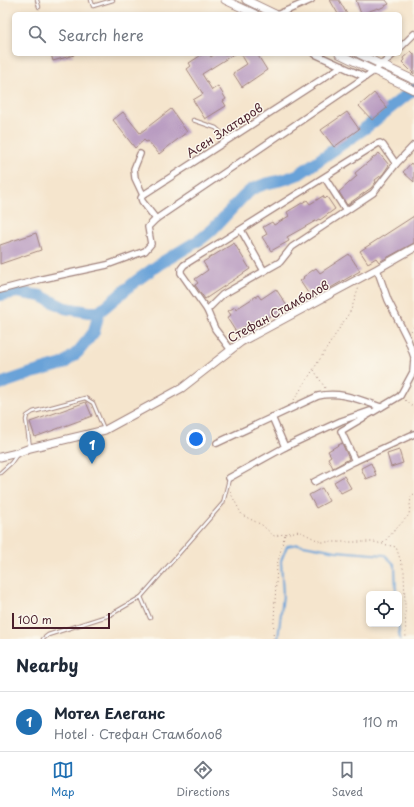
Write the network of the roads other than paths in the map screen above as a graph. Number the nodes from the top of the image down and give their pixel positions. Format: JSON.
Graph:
{"nodes":[{"id":1,"x":37,"y":0,"type":"edge"},
{"id":2,"x":91,"y":0,"type":"edge"},
{"id":3,"x":113,"y":0,"type":"edge"},
{"id":4,"x":225,"y":0,"type":"edge"},
{"id":5,"x":246,"y":0,"type":"edge"},
{"id":6,"x":311,"y":0,"type":"edge"},
{"id":7,"x":40,"y":7,"type":"dead end"},
{"id":8,"x":251,"y":12,"type":"edge"},
{"id":9,"x":271,"y":12,"type":"edge"},
{"id":10,"x":284,"y":12,"type":"edge"},
{"id":11,"x":414,"y":34,"type":"edge"},
{"id":12,"x":402,"y":46,"type":"edge"},
{"id":13,"x":319,"y":56,"type":"edge"},
{"id":14,"x":343,"y":56,"type":"edge"},
{"id":15,"x":363,"y":56,"type":"edge"},
{"id":16,"x":392,"y":56,"type":"edge"},
{"id":17,"x":382,"y":65,"type":"junction"},
{"id":18,"x":342,"y":66,"type":"junction"},
{"id":19,"x":374,"y":71,"type":"junction"},
{"id":20,"x":365,"y":77,"type":"junction"},
{"id":21,"x":413,"y":80,"type":"edge"},
{"id":22,"x":411,"y":88,"type":"edge"},
{"id":23,"x":193,"y":120,"type":"dead end"},
{"id":24,"x":229,"y":140,"type":"junction"},
{"id":25,"x":414,"y":145,"type":"edge"},
{"id":26,"x":140,"y":154,"type":"dead end"},
{"id":27,"x":396,"y":164,"type":"junction"},
{"id":28,"x":325,"y":178,"type":"junction"},
{"id":29,"x":143,"y":195,"type":"junction"},
{"id":30,"x":346,"y":211,"type":"junction"},
{"id":31,"x":156,"y":219,"type":"junction"},
{"id":32,"x":241,"y":230,"type":"junction"},
{"id":33,"x":414,"y":248,"type":"edge"},
{"id":34,"x":377,"y":269,"type":"junction"},
{"id":35,"x":264,"y":271,"type":"junction"},
{"id":36,"x":0,"y":290,"type":"edge"},
{"id":37,"x":207,"y":310,"type":"junction"},
{"id":38,"x":231,"y":350,"type":"junction"},
{"id":39,"x":414,"y":358,"type":"edge"},
{"id":40,"x":381,"y":407,"type":"junction"},
{"id":41,"x":272,"y":417,"type":"junction"},
{"id":42,"x":104,"y":430,"type":"junction"},
{"id":43,"x":414,"y":434,"type":"edge"},
{"id":44,"x":217,"y":443,"type":"dead end"},
{"id":45,"x":285,"y":447,"type":"junction"},
{"id":46,"x":30,"y":448,"type":"junction"},
{"id":47,"x":17,"y":453,"type":"junction"},
{"id":48,"x":0,"y":457,"type":"edge"},
{"id":49,"x":355,"y":461,"type":"junction"},
{"id":50,"x":0,"y":473,"type":"edge"},
{"id":51,"x":229,"y":478,"type":"joint"},
{"id":52,"x":314,"y":482,"type":"dead end"},
{"id":53,"x":141,"y":597,"type":"junction"},
{"id":54,"x":150,"y":618,"type":"dead end"},
{"id":55,"x":43,"y":639,"type":"edge"}],
"edges":[{"from":1,"to":7,"type":"lane"},
{"from":2,"to":3,"type":"lane"},
{"from":4,"to":8,"type":"street"},
{"from":5,"to":9,"type":"street"},
{"from":6,"to":10,"type":"street"},
{"from":11,"to":12,"type":"street"},
{"from":13,"to":18,"type":"street"},
{"from":14,"to":19,"type":"street"},
{"from":15,"to":17,"type":"street"},
{"from":16,"to":17,"type":"street"},
{"from":17,"to":19,"type":"street"},
{"from":17,"to":21,"type":"street"},
{"from":18,"to":20,"type":"street"},
{"from":18,"to":24,"type":"street","name":"Асен Златаров"},
{"from":19,"to":20,"type":"street"},
{"from":19,"to":22,"type":"street"},
{"from":20,"to":31,"type":"street"},
{"from":23,"to":24,"type":"lane"},
{"from":24,"to":29,"type":"street","name":"Асен Златаров"},
{"from":25,"to":27,"type":"street"},
{"from":26,"to":29,"type":"street"},
{"from":27,"to":28,"type":"street"},
{"from":27,"to":30,"type":"street"},
{"from":28,"to":30,"type":"street"},
{"from":28,"to":32,"type":"street"},
{"from":29,"to":31,"type":"street"},
{"from":30,"to":35,"type":"street"},
{"from":31,"to":36,"type":"street"},
{"from":32,"to":35,"type":"street"},
{"from":32,"to":37,"type":"street"},
{"from":33,"to":34,"type":"street","name":"Стефан Стамболов"},
{"from":34,"to":38,"type":"street","name":"Стефан Стамболов"},
{"from":34,"to":39,"type":"street"},
{"from":35,"to":37,"type":"street"},
{"from":37,"to":38,"type":"street"},
{"from":38,"to":42,"type":"street","name":"Стефан Стамболов"},
{"from":39,"to":40,"type":"street"},
{"from":40,"to":41,"type":"street"},
{"from":40,"to":45,"type":"street"},
{"from":40,"to":49,"type":"street"},
{"from":41,"to":44,"type":"street"},
{"from":41,"to":45,"type":"street"},
{"from":42,"to":46,"type":"street","name":"Стефан Стамболов"},
{"from":42,"to":46,"type":"lane"},
{"from":43,"to":49,"type":"street"},
{"from":45,"to":51,"type":"street"},
{"from":46,"to":47,"type":"street","name":"Стефан Стамболов"},
{"from":47,"to":48,"type":"street","name":"Стефан Стамболов"},
{"from":47,"to":50,"type":"lane"},
{"from":49,"to":52,"type":"street"},
{"from":51,"to":53,"type":"lane"},
{"from":53,"to":54,"type":"lane"},
{"from":53,"to":55,"type":"lane"}]}
